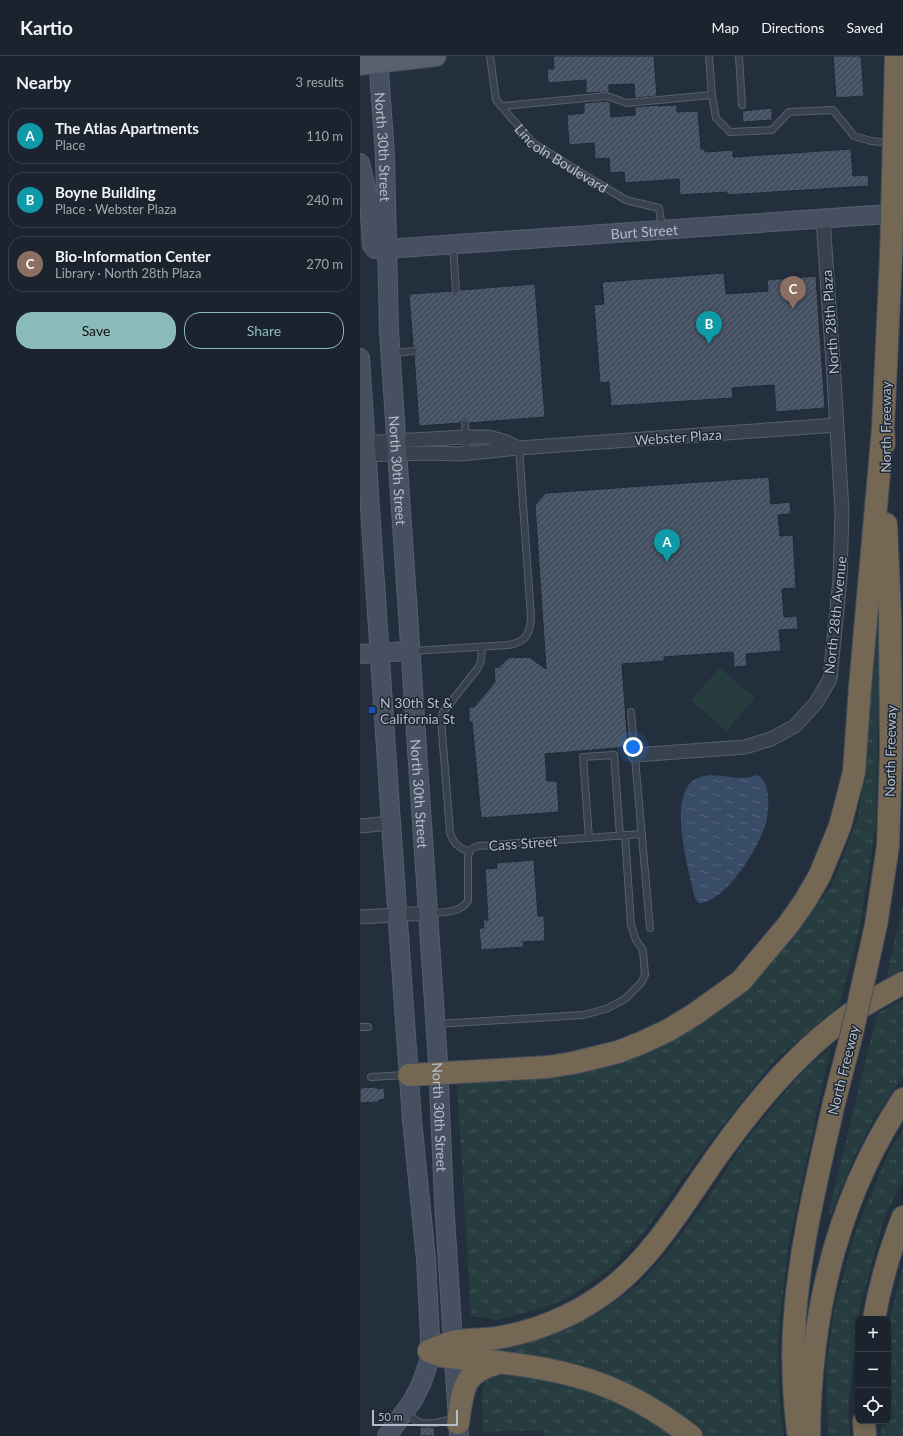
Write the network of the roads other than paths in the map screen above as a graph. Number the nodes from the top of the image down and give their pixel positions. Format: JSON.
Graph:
{"nodes":[{"id":1,"x":436,"y":56,"type":"edge"},
{"id":2,"x":490,"y":56,"type":"edge"},
{"id":3,"x":709,"y":56,"type":"edge"},
{"id":4,"x":739,"y":56,"type":"edge"},
{"id":5,"x":896,"y":56,"type":"edge"},
{"id":6,"x":372,"y":61,"type":"edge"},
{"id":7,"x":712,"y":95,"type":"junction"},
{"id":8,"x":742,"y":105,"type":"dead end"},
{"id":9,"x":502,"y":106,"type":"junction"},
{"id":10,"x":903,"y":145,"type":"edge"},
{"id":11,"x":360,"y":163,"type":"edge"},
{"id":12,"x":903,"y":213,"type":"edge"},
{"id":13,"x":823,"y":219,"type":"junction"},
{"id":14,"x":662,"y":230,"type":"junction"},
{"id":15,"x":453,"y":244,"type":"junction"},
{"id":16,"x":386,"y":249,"type":"junction"},
{"id":17,"x":456,"y":290,"type":"dead end"},
{"id":18,"x":413,"y":352,"type":"dead end"},
{"id":19,"x":390,"y":353,"type":"junction"},
{"id":20,"x":360,"y":358,"type":"edge"},
{"id":21,"x":465,"y":423,"type":"dead end"},
{"id":22,"x":836,"y":425,"type":"junction"},
{"id":23,"x":883,"y":428,"type":"junction"},
{"id":24,"x":465,"y":437,"type":"junction"},
{"id":25,"x":397,"y":447,"type":"junction"},
{"id":26,"x":519,"y":448,"type":"junction"},
{"id":27,"x":363,"y":449,"type":"edge"},
{"id":28,"x":467,"y":454,"type":"junction"},
{"id":29,"x":482,"y":647,"type":"junction"},
{"id":30,"x":410,"y":651,"type":"junction"},
{"id":31,"x":379,"y":653,"type":"junction"},
{"id":32,"x":360,"y":654,"type":"edge"},
{"id":33,"x":631,"y":712,"type":"dead end"},
{"id":34,"x":903,"y":730,"type":"edge"},
{"id":35,"x":635,"y":755,"type":"junction"},
{"id":36,"x":391,"y":824,"type":"junction"},
{"id":37,"x":360,"y":826,"type":"edge"},
{"id":38,"x":642,"y":834,"type":"junction"},
{"id":39,"x":622,"y":836,"type":"junction"},
{"id":40,"x":589,"y":838,"type":"junction"},
{"id":41,"x":888,"y":846,"type":"junction"},
{"id":42,"x":469,"y":852,"type":"junction"},
{"id":43,"x":428,"y":913,"type":"junction"},
{"id":44,"x":398,"y":915,"type":"junction"},
{"id":45,"x":360,"y":917,"type":"edge"},
{"id":46,"x":650,"y":928,"type":"dead end"},
{"id":47,"x":903,"y":983,"type":"edge"},
{"id":48,"x":436,"y":1024,"type":"junction"},
{"id":49,"x":360,"y":1027,"type":"edge"},
{"id":50,"x":368,"y":1027,"type":"dead end"},
{"id":51,"x":439,"y":1073,"type":"junction"},
{"id":52,"x":409,"y":1075,"type":"junction"},
{"id":53,"x":371,"y":1077,"type":"dead end"},
{"id":54,"x":903,"y":1099,"type":"edge"},
{"id":55,"x":903,"y":1217,"type":"edge"},
{"id":56,"x":875,"y":1316,"type":"edge"},
{"id":57,"x":453,"y":1350,"type":"junction"},
{"id":58,"x":429,"y":1351,"type":"junction"},
{"id":59,"x":499,"y":1363,"type":"junction"},
{"id":60,"x":404,"y":1412,"type":"junction"},
{"id":61,"x":864,"y":1424,"type":"edge"},
{"id":62,"x":458,"y":1425,"type":"edge"},
{"id":63,"x":387,"y":1436,"type":"edge"},
{"id":64,"x":691,"y":1436,"type":"edge"},
{"id":65,"x":799,"y":1436,"type":"edge"},
{"id":66,"x":809,"y":1436,"type":"edge"},
{"id":67,"x":864,"y":1436,"type":"edge"}],
"edges":[{"from":1,"to":6,"type":"main road"},
{"from":2,"to":9,"type":"lane","name":"Lincoln Boulevard"},
{"from":3,"to":7,"type":"lane"},
{"from":4,"to":8,"type":"lane"},
{"from":5,"to":23,"type":"highway","name":"North Freeway","bridge":true},
{"from":6,"to":16,"type":"main road","name":"North 30th Street"},
{"from":7,"to":9,"type":"lane"},
{"from":7,"to":10,"type":"lane"},
{"from":9,"to":14,"type":"lane","name":"Lincoln Boulevard"},
{"from":11,"to":16,"type":"main road"},
{"from":12,"to":13,"type":"main road","name":"Burt Street"},
{"from":13,"to":14,"type":"main road","name":"Burt Street"},
{"from":13,"to":22,"type":"street","name":"North 28th Plaza"},
{"from":14,"to":15,"type":"main road","name":"Burt Street"},
{"from":15,"to":16,"type":"main road","name":"Burt Street"},
{"from":15,"to":17,"type":"lane"},
{"from":16,"to":19,"type":"main road","name":"North 30th Street"},
{"from":18,"to":19,"type":"lane"},
{"from":19,"to":25,"type":"main road","name":"North 30th Street"},
{"from":20,"to":27,"type":"main road","name":"North 30th Street"},
{"from":21,"to":24,"type":"lane"},
{"from":22,"to":26,"type":"street","name":"Webster Plaza"},
{"from":22,"to":35,"type":"street","name":"North 28th Avenue"},
{"from":23,"to":41,"type":"highway","name":"North Freeway"},
{"from":23,"to":51,"type":"highway"},
{"from":24,"to":25,"type":"street","name":"Webster Plaza"},
{"from":24,"to":26,"type":"street","name":"Webster Plaza"},
{"from":24,"to":28,"type":"lane"},
{"from":25,"to":27,"type":"street","name":"Webster Plaza"},
{"from":25,"to":28,"type":"street","name":"Webster Plaza"},
{"from":25,"to":30,"type":"main road","name":"North 30th Street"},
{"from":26,"to":28,"type":"street","name":"Webster Plaza"},
{"from":26,"to":29,"type":"lane"},
{"from":27,"to":31,"type":"main road","name":"North 30th Street"},
{"from":29,"to":30,"type":"lane"},
{"from":29,"to":42,"type":"lane"},
{"from":30,"to":31,"type":"main road"},
{"from":30,"to":43,"type":"main road","name":"North 30th Street"},
{"from":31,"to":32,"type":"main road"},
{"from":31,"to":36,"type":"main road","name":"North 30th Street"},
{"from":33,"to":35,"type":"lane"},
{"from":34,"to":41,"type":"highway"},
{"from":35,"to":38,"type":"lane"},
{"from":36,"to":37,"type":"street"},
{"from":36,"to":44,"type":"main road","name":"North 30th Street"},
{"from":38,"to":39,"type":"lane","name":"Cass Street"},
{"from":38,"to":46,"type":"lane"},
{"from":39,"to":40,"type":"lane","name":"Cass Street"},
{"from":39,"to":40,"type":"lane"},
{"from":39,"to":48,"type":"lane"},
{"from":40,"to":42,"type":"lane","name":"Cass Street"},
{"from":41,"to":65,"type":"highway","name":"North Freeway","bridge":true},
{"from":42,"to":43,"type":"lane","name":"Cass Street"},
{"from":43,"to":44,"type":"street","name":"Cass Street"},
{"from":43,"to":48,"type":"main road","name":"North 30th Street"},
{"from":44,"to":45,"type":"street","name":"Cass Street"},
{"from":44,"to":52,"type":"main road","name":"North 30th Street"},
{"from":47,"to":57,"type":"highway"},
{"from":48,"to":51,"type":"main road","name":"North 30th Street"},
{"from":49,"to":50,"type":"lane"},
{"from":51,"to":52,"type":"highway"},
{"from":51,"to":57,"type":"main road","name":"North 30th Street"},
{"from":52,"to":53,"type":"lane"},
{"from":52,"to":58,"type":"main road","name":"North 30th Street"},
{"from":54,"to":66,"type":"highway"},
{"from":55,"to":56,"type":"highway"},
{"from":57,"to":58,"type":"highway"},
{"from":57,"to":59,"type":"highway"},
{"from":57,"to":62,"type":"main road","name":"North 30th Street"},
{"from":58,"to":60,"type":"main road"},
{"from":59,"to":62,"type":"highway"},
{"from":59,"to":64,"type":"highway"},
{"from":60,"to":62,"type":"lane"},
{"from":60,"to":63,"type":"main road"},
{"from":61,"to":67,"type":"highway"}]}
